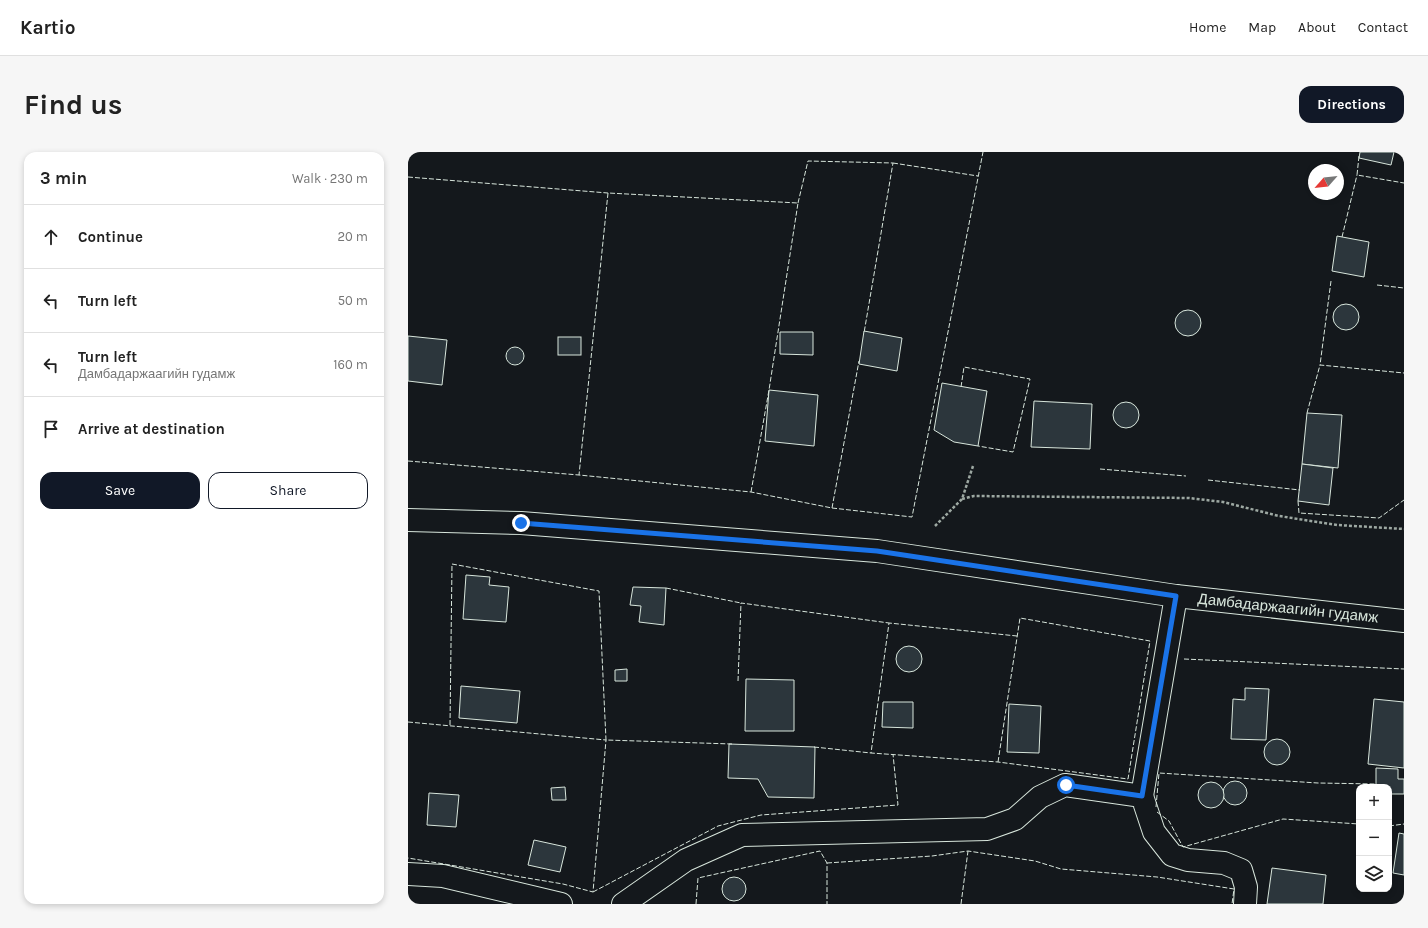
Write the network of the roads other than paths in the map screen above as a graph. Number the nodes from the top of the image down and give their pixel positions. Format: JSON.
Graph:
{"nodes":[{"id":1,"x":408,"y":520,"type":"edge"},
{"id":2,"x":1176,"y":596,"type":"junction"},
{"id":3,"x":1404,"y":621,"type":"edge"},
{"id":4,"x":1142,"y":796,"type":"junction"},
{"id":5,"x":408,"y":874,"type":"edge"},
{"id":6,"x":561,"y":904,"type":"edge"},
{"id":7,"x":623,"y":904,"type":"edge"},
{"id":8,"x":1245,"y":904,"type":"edge"}],
"edges":[{"from":1,"to":2,"type":"street","name":"Дамбадаржаагийн гудамж"},
{"from":2,"to":3,"type":"street","name":"Дамбадаржаагийн гудамж"},
{"from":2,"to":4,"type":"street"},
{"from":4,"to":7,"type":"street"},
{"from":4,"to":8,"type":"street"},
{"from":5,"to":6,"type":"street"}]}
